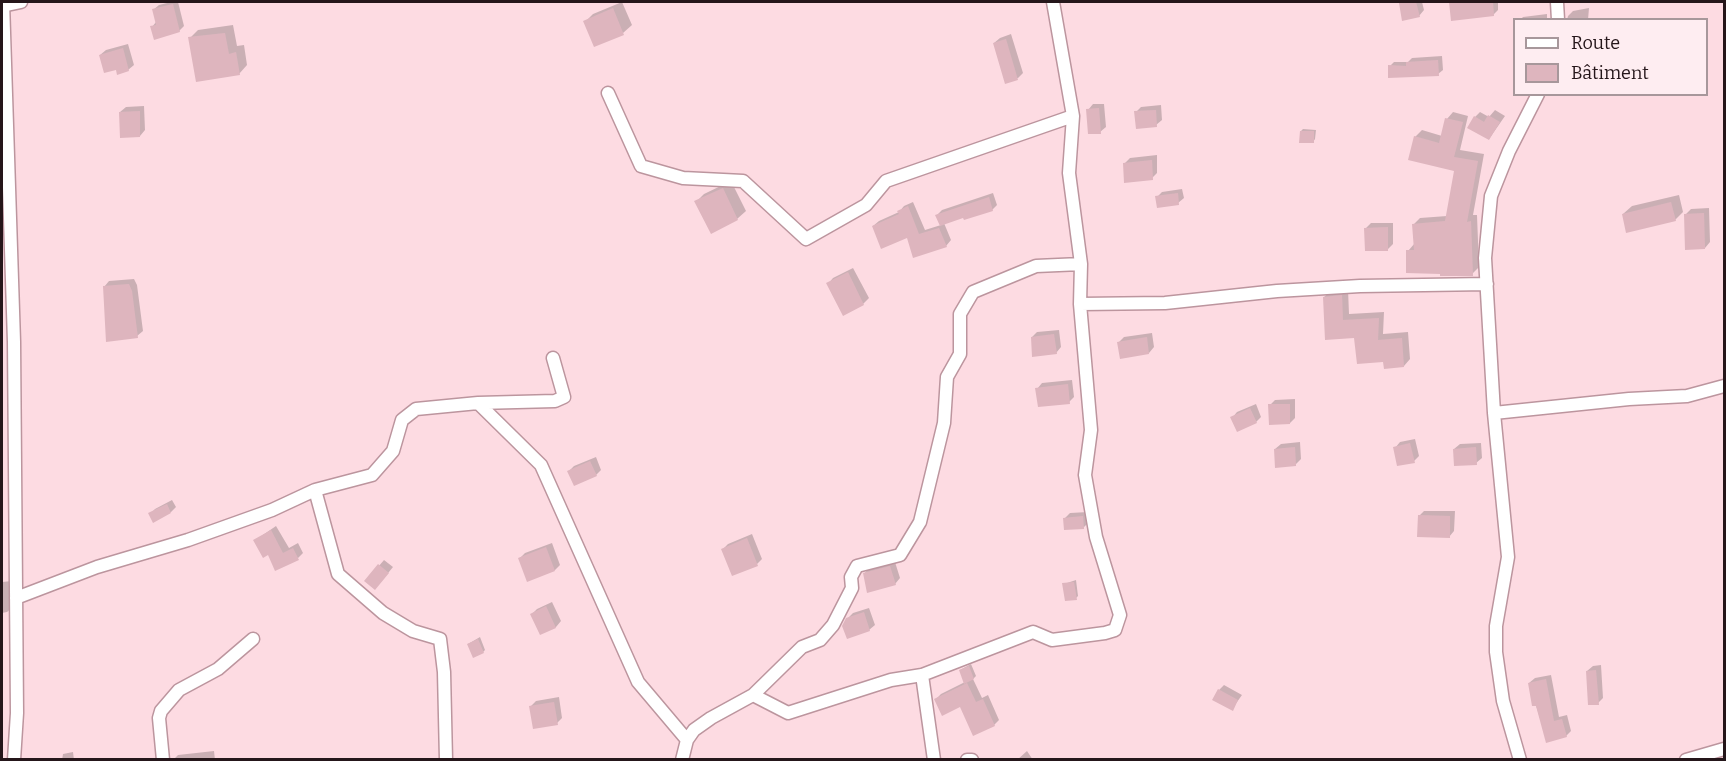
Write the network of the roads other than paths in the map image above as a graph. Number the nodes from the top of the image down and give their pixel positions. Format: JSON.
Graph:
{"nodes":[{"id":1,"x":21,"y":2,"type":"edge"},
{"id":2,"x":1053,"y":2,"type":"edge"},
{"id":3,"x":1557,"y":2,"type":"edge"},
{"id":4,"x":3,"y":4,"type":"edge"},
{"id":5,"x":1558,"y":18,"type":"edge"},
{"id":6,"x":608,"y":93,"type":"dead end"},
{"id":7,"x":1537,"y":96,"type":"edge"},
{"id":8,"x":1073,"y":116,"type":"junction"},
{"id":9,"x":1081,"y":264,"type":"junction"},
{"id":10,"x":1487,"y":284,"type":"junction"},
{"id":11,"x":1080,"y":304,"type":"junction"},
{"id":12,"x":554,"y":358,"type":"dead end"},
{"id":13,"x":1725,"y":386,"type":"edge"},
{"id":14,"x":478,"y":403,"type":"junction"},
{"id":15,"x":1494,"y":413,"type":"junction"},
{"id":16,"x":315,"y":490,"type":"junction"},
{"id":17,"x":16,"y":598,"type":"junction"},
{"id":18,"x":253,"y":639,"type":"dead end"},
{"id":19,"x":922,"y":675,"type":"junction"},
{"id":20,"x":753,"y":695,"type":"junction"},
{"id":21,"x":687,"y":740,"type":"junction"},
{"id":22,"x":1725,"y":748,"type":"edge"},
{"id":23,"x":14,"y":759,"type":"edge"},
{"id":24,"x":163,"y":759,"type":"edge"},
{"id":25,"x":446,"y":759,"type":"edge"},
{"id":26,"x":682,"y":759,"type":"edge"},
{"id":27,"x":934,"y":759,"type":"edge"},
{"id":28,"x":967,"y":759,"type":"edge"},
{"id":29,"x":972,"y":759,"type":"edge"},
{"id":30,"x":1520,"y":759,"type":"edge"},
{"id":31,"x":1686,"y":759,"type":"edge"}],
"edges":[{"from":1,"to":4,"type":"street"},
{"from":2,"to":8,"type":"street"},
{"from":3,"to":5,"type":"street"},
{"from":4,"to":17,"type":"street"},
{"from":6,"to":8,"type":"street"},
{"from":7,"to":10,"type":"street"},
{"from":8,"to":9,"type":"street"},
{"from":9,"to":11,"type":"street"},
{"from":9,"to":20,"type":"street"},
{"from":10,"to":11,"type":"street"},
{"from":10,"to":15,"type":"street"},
{"from":11,"to":19,"type":"street"},
{"from":12,"to":14,"type":"street"},
{"from":13,"to":15,"type":"street"},
{"from":14,"to":16,"type":"street"},
{"from":14,"to":21,"type":"street"},
{"from":15,"to":30,"type":"street"},
{"from":16,"to":17,"type":"street"},
{"from":16,"to":25,"type":"street"},
{"from":17,"to":23,"type":"street"},
{"from":18,"to":24,"type":"street"},
{"from":19,"to":20,"type":"street"},
{"from":19,"to":27,"type":"street"},
{"from":20,"to":21,"type":"street"},
{"from":21,"to":26,"type":"street"},
{"from":22,"to":31,"type":"street"},
{"from":28,"to":29,"type":"street"}]}
